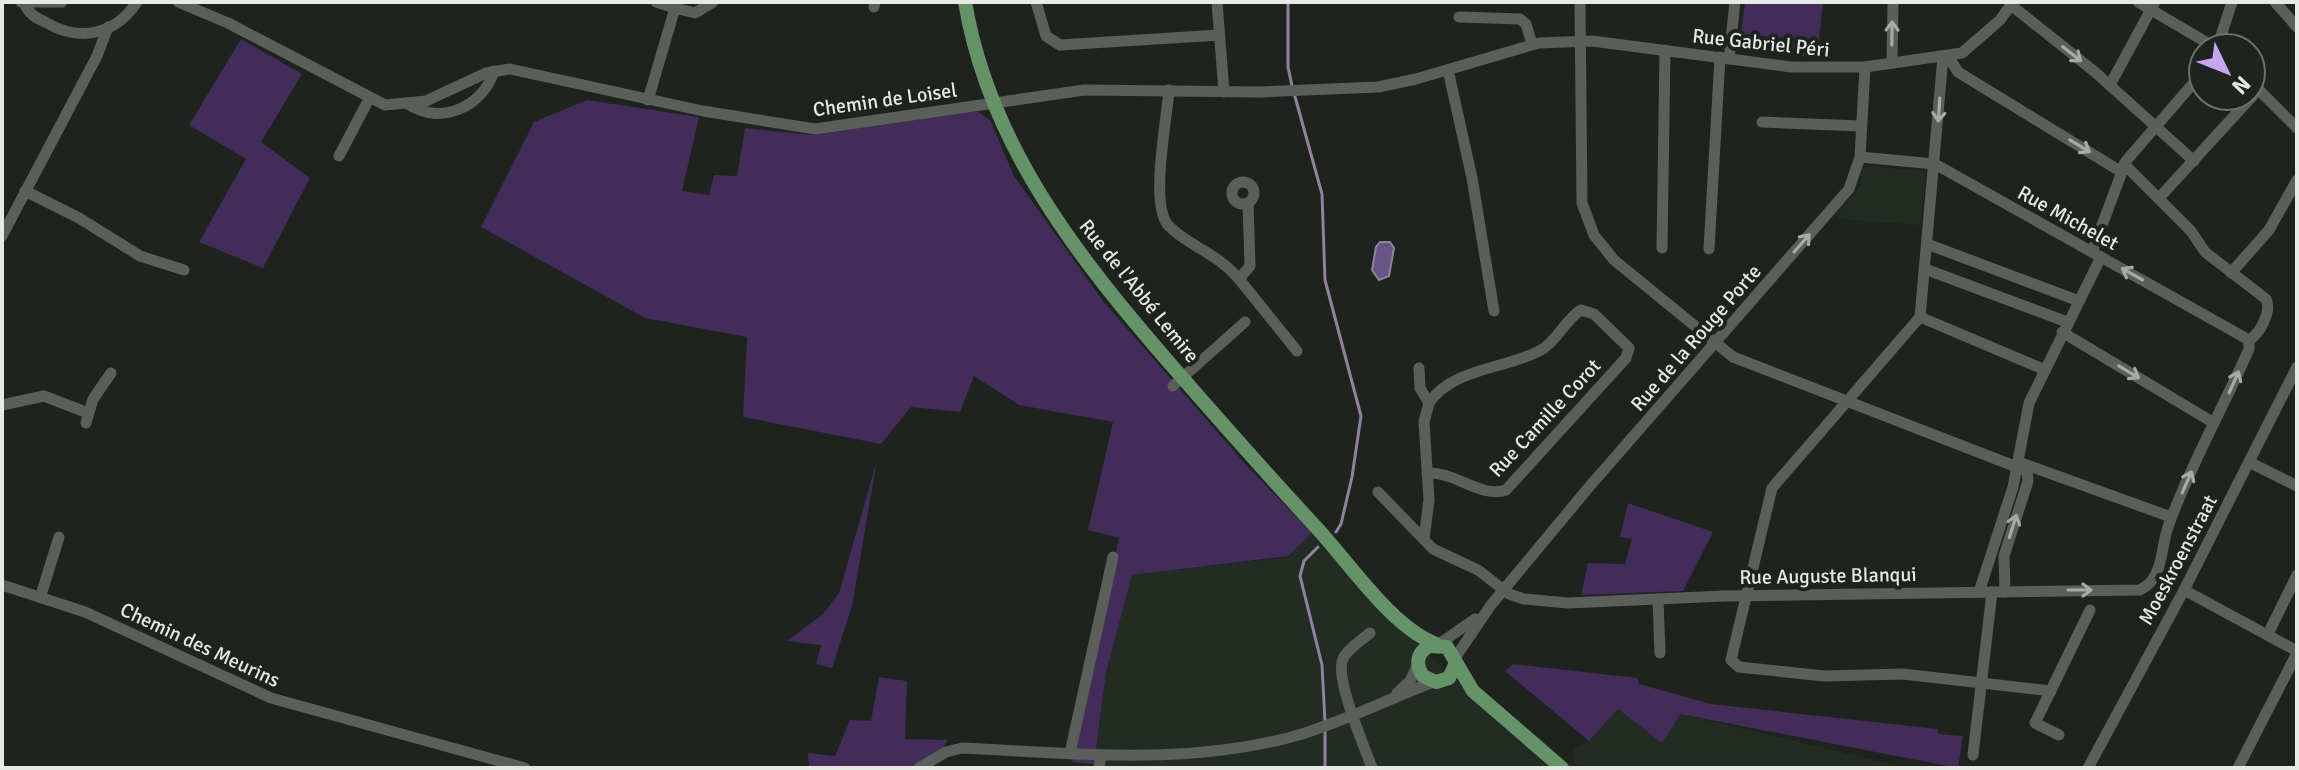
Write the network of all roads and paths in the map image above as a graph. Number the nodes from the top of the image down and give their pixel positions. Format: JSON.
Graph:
{"nodes":[{"id":1,"x":22,"y":2,"type":"edge"},
{"id":2,"x":62,"y":2,"type":"edge"},
{"id":3,"x":137,"y":2,"type":"edge"},
{"id":4,"x":178,"y":2,"type":"edge"},
{"id":5,"x":656,"y":2,"type":"edge"},
{"id":6,"x":713,"y":2,"type":"edge"},
{"id":7,"x":965,"y":2,"type":"edge"},
{"id":8,"x":972,"y":2,"type":"edge"},
{"id":9,"x":1036,"y":2,"type":"edge"},
{"id":10,"x":1217,"y":2,"type":"edge"},
{"id":11,"x":1580,"y":2,"type":"edge"},
{"id":12,"x":1735,"y":2,"type":"edge"},
{"id":13,"x":1893,"y":2,"type":"edge"},
{"id":14,"x":2138,"y":2,"type":"edge"},
{"id":15,"x":2232,"y":2,"type":"edge"},
{"id":16,"x":2275,"y":2,"type":"edge"},
{"id":17,"x":2012,"y":4,"type":"edge"},
{"id":18,"x":2154,"y":6,"type":"edge"},
{"id":19,"x":675,"y":8,"type":"junction"},
{"id":20,"x":1459,"y":17,"type":"dead end"},
{"id":21,"x":108,"y":27,"type":"junction"},
{"id":22,"x":2297,"y":27,"type":"edge"},
{"id":23,"x":2192,"y":32,"type":"edge"},
{"id":24,"x":2222,"y":32,"type":"edge"},
{"id":25,"x":1219,"y":35,"type":"junction"},
{"id":26,"x":1578,"y":41,"type":"junction"},
{"id":27,"x":1532,"y":44,"type":"junction"},
{"id":28,"x":1665,"y":50,"type":"junction"},
{"id":29,"x":1945,"y":56,"type":"junction"},
{"id":30,"x":1724,"y":58,"type":"junction"},
{"id":31,"x":1892,"y":63,"type":"junction"},
{"id":32,"x":1865,"y":67,"type":"junction"},
{"id":33,"x":1448,"y":70,"type":"junction"},
{"id":34,"x":494,"y":71,"type":"junction"},
{"id":35,"x":2110,"y":85,"type":"junction"},
{"id":36,"x":1169,"y":90,"type":"junction"},
{"id":37,"x":2187,"y":90,"type":"edge"},
{"id":38,"x":1224,"y":92,"type":"junction"},
{"id":39,"x":2267,"y":98,"type":"edge"},
{"id":40,"x":369,"y":99,"type":"junction"},
{"id":41,"x":648,"y":100,"type":"junction"},
{"id":42,"x":999,"y":102,"type":"junction"},
{"id":43,"x":408,"y":104,"type":"junction"},
{"id":44,"x":2234,"y":112,"type":"edge"},
{"id":45,"x":1762,"y":122,"type":"dead end"},
{"id":46,"x":1861,"y":126,"type":"junction"},
{"id":47,"x":2155,"y":127,"type":"junction"},
{"id":48,"x":2297,"y":128,"type":"edge"},
{"id":49,"x":339,"y":156,"type":"dead end"},
{"id":50,"x":1860,"y":157,"type":"junction"},
{"id":51,"x":2194,"y":161,"type":"junction"},
{"id":52,"x":1935,"y":164,"type":"junction"},
{"id":53,"x":2122,"y":168,"type":"junction"},
{"id":54,"x":2297,"y":180,"type":"edge"},
{"id":55,"x":25,"y":191,"type":"junction"},
{"id":56,"x":2159,"y":198,"type":"junction"},
{"id":57,"x":1248,"y":203,"type":"dead end"},
{"id":58,"x":2,"y":236,"type":"edge"},
{"id":59,"x":1927,"y":244,"type":"junction"},
{"id":60,"x":1662,"y":248,"type":"dead end"},
{"id":61,"x":1709,"y":249,"type":"dead end"},
{"id":62,"x":2097,"y":255,"type":"junction"},
{"id":63,"x":1925,"y":269,"type":"junction"},
{"id":64,"x":184,"y":270,"type":"dead end"},
{"id":65,"x":2231,"y":273,"type":"junction"},
{"id":66,"x":1239,"y":279,"type":"junction"},
{"id":67,"x":2079,"y":301,"type":"junction"},
{"id":68,"x":1494,"y":311,"type":"dead end"},
{"id":69,"x":1920,"y":317,"type":"junction"},
{"id":70,"x":1245,"y":322,"type":"dead end"},
{"id":71,"x":2065,"y":327,"type":"junction"},
{"id":72,"x":2249,"y":340,"type":"junction"},
{"id":73,"x":1715,"y":344,"type":"junction"},
{"id":74,"x":1297,"y":351,"type":"dead end"},
{"id":75,"x":2297,"y":367,"type":"edge"},
{"id":76,"x":1419,"y":368,"type":"dead end"},
{"id":77,"x":2043,"y":369,"type":"junction"},
{"id":78,"x":111,"y":373,"type":"dead end"},
{"id":79,"x":1181,"y":379,"type":"junction"},
{"id":80,"x":1847,"y":402,"type":"junction"},
{"id":81,"x":1429,"y":403,"type":"junction"},
{"id":82,"x":2,"y":405,"type":"edge"},
{"id":83,"x":2214,"y":423,"type":"junction"},
{"id":84,"x":2249,"y":462,"type":"junction"},
{"id":85,"x":2019,"y":465,"type":"junction"},
{"id":86,"x":1427,"y":473,"type":"junction"},
{"id":87,"x":2297,"y":486,"type":"edge"},
{"id":88,"x":1378,"y":492,"type":"dead end"},
{"id":89,"x":2171,"y":517,"type":"junction"},
{"id":90,"x":59,"y":537,"type":"dead end"},
{"id":91,"x":1424,"y":539,"type":"junction"},
{"id":92,"x":1113,"y":557,"type":"dead end"},
{"id":93,"x":2297,"y":575,"type":"edge"},
{"id":94,"x":2,"y":585,"type":"edge"},
{"id":95,"x":1504,"y":590,"type":"junction"},
{"id":96,"x":2184,"y":590,"type":"junction"},
{"id":97,"x":1979,"y":592,"type":"junction"},
{"id":98,"x":1992,"y":592,"type":"junction"},
{"id":99,"x":2005,"y":592,"type":"junction"},
{"id":100,"x":41,"y":595,"type":"junction"},
{"id":101,"x":1744,"y":596,"type":"junction"},
{"id":102,"x":1658,"y":599,"type":"junction"},
{"id":103,"x":1491,"y":605,"type":"junction"},
{"id":104,"x":2090,"y":610,"type":"dead end"},
{"id":105,"x":1395,"y":615,"type":"junction"},
{"id":106,"x":1370,"y":633,"type":"dead end"},
{"id":107,"x":2268,"y":634,"type":"junction"},
{"id":108,"x":1438,"y":644,"type":"junction"},
{"id":109,"x":2297,"y":652,"type":"edge"},
{"id":110,"x":1660,"y":653,"type":"dead end"},
{"id":111,"x":1456,"y":660,"type":"junction"},
{"id":112,"x":1418,"y":661,"type":"junction"},
{"id":113,"x":1437,"y":682,"type":"junction"},
{"id":114,"x":1982,"y":683,"type":"junction"},
{"id":115,"x":2051,"y":691,"type":"junction"},
{"id":116,"x":1385,"y":702,"type":"junction"},
{"id":117,"x":1354,"y":715,"type":"junction"},
{"id":118,"x":2059,"y":735,"type":"dead end"},
{"id":119,"x":1070,"y":753,"type":"junction"},
{"id":120,"x":1101,"y":755,"type":"junction"},
{"id":121,"x":1973,"y":755,"type":"dead end"},
{"id":122,"x":525,"y":768,"type":"edge"},
{"id":123,"x":919,"y":768,"type":"edge"},
{"id":124,"x":1099,"y":768,"type":"edge"},
{"id":125,"x":1372,"y":768,"type":"edge"},
{"id":126,"x":1549,"y":768,"type":"edge"},
{"id":127,"x":1562,"y":768,"type":"edge"},
{"id":128,"x":2088,"y":768,"type":"edge"},
{"id":129,"x":2238,"y":768,"type":"edge"}],
"edges":[{"from":1,"to":2,"type":"street"},
{"from":1,"to":21,"type":"street"},
{"from":3,"to":21,"type":"street"},
{"from":4,"to":40,"type":"street","name":"Chemin de Loisel"},
{"from":5,"to":19,"type":"street"},
{"from":6,"to":19,"type":"street"},
{"from":7,"to":42,"type":"main road","name":"Rue de l'Abbé Lemire"},
{"from":8,"to":42,"type":"main road","name":"Rue de l'Abbé Lemire"},
{"from":9,"to":25,"type":"street"},
{"from":10,"to":25,"type":"street"},
{"from":11,"to":26,"type":"street"},
{"from":12,"to":30,"type":"street"},
{"from":31,"to":13,"type":"street","one_way":true},
{"from":14,"to":18,"type":"street"},
{"from":15,"to":24,"type":"street"},
{"from":16,"to":22,"type":"street"},
{"from":17,"to":29,"type":"street","name":"Rue Gabriel Péri"},
{"from":17,"to":35,"type":"street","one_way":true},
{"from":18,"to":23,"type":"street"},
{"from":18,"to":35,"type":"street"},
{"from":19,"to":41,"type":"street"},
{"from":20,"to":27,"type":"street"},
{"from":21,"to":55,"type":"street"},
{"from":25,"to":38,"type":"street"},
{"from":26,"to":27,"type":"street","name":"Chemin de Loisel"},
{"from":26,"to":28,"type":"street","name":"Rue Gabriel Péri"},
{"from":26,"to":73,"type":"street"},
{"from":27,"to":33,"type":"street","name":"Chemin de Loisel"},
{"from":28,"to":30,"type":"street","name":"Rue Gabriel Péri"},
{"from":28,"to":60,"type":"street"},
{"from":29,"to":31,"type":"street","name":"Rue Gabriel Péri"},
{"from":29,"to":52,"type":"street","one_way":true},
{"from":29,"to":53,"type":"street","one_way":true},
{"from":30,"to":32,"type":"street","name":"Rue Gabriel Péri"},
{"from":30,"to":61,"type":"street"},
{"from":31,"to":32,"type":"street","name":"Rue Gabriel Péri"},
{"from":32,"to":46,"type":"street","name":"Rue de la Rouge Porte"},
{"from":33,"to":38,"type":"street","name":"Chemin de Loisel"},
{"from":33,"to":68,"type":"street"},
{"from":34,"to":41,"type":"street","name":"Chemin de Loisel"},
{"from":34,"to":43,"type":"street","name":"Chemin de Loisel"},
{"from":34,"to":43,"type":"street"},
{"from":35,"to":47,"type":"street"},
{"from":36,"to":38,"type":"street","name":"Chemin de Loisel"},
{"from":36,"to":42,"type":"street","name":"Chemin de Loisel"},
{"from":36,"to":66,"type":"street"},
{"from":37,"to":47,"type":"street"},
{"from":39,"to":48,"type":"street"},
{"from":40,"to":43,"type":"street","name":"Chemin de Loisel"},
{"from":40,"to":49,"type":"street"},
{"from":41,"to":42,"type":"street","name":"Chemin de Loisel"},
{"from":42,"to":79,"type":"main road","name":"Rue de l'Abbé Lemire"},
{"from":44,"to":51,"type":"street"},
{"from":45,"to":46,"type":"street"},
{"from":46,"to":50,"type":"street","name":"Rue de la Rouge Porte"},
{"from":47,"to":51,"type":"street"},
{"from":47,"to":53,"type":"street"},
{"from":50,"to":52,"type":"street","name":"Rue Michelet"},
{"from":73,"to":50,"type":"street","name":"Rue de la Rouge Porte","one_way":true},
{"from":51,"to":56,"type":"street"},
{"from":52,"to":59,"type":"street"},
{"from":52,"to":62,"type":"street","name":"Rue Michelet"},
{"from":53,"to":56,"type":"street"},
{"from":53,"to":62,"type":"street"},
{"from":54,"to":65,"type":"street"},
{"from":55,"to":58,"type":"street"},
{"from":55,"to":64,"type":"street"},
{"from":56,"to":65,"type":"street"},
{"from":57,"to":66,"type":"street"},
{"from":59,"to":63,"type":"street"},
{"from":59,"to":67,"type":"street"},
{"from":62,"to":67,"type":"street"},
{"from":72,"to":62,"type":"street","name":"Rue Michelet","one_way":true},
{"from":63,"to":69,"type":"street"},
{"from":63,"to":71,"type":"street"},
{"from":65,"to":72,"type":"street"},
{"from":66,"to":74,"type":"street"},
{"from":67,"to":71,"type":"street"},
{"from":69,"to":77,"type":"street"},
{"from":69,"to":80,"type":"street"},
{"from":70,"to":79,"type":"street"},
{"from":71,"to":77,"type":"street"},
{"from":71,"to":83,"type":"street","one_way":true},
{"from":83,"to":72,"type":"street","one_way":true},
{"from":73,"to":80,"type":"street"},
{"from":73,"to":95,"type":"street","name":"Rue de la Rouge Porte"},
{"from":75,"to":84,"type":"street","name":"Moeskroenstraat"},
{"from":76,"to":81,"type":"street"},
{"from":77,"to":85,"type":"street"},
{"from":78,"to":82,"type":"street"},
{"from":79,"to":105,"type":"main road","name":"Rue de l'Abbé Lemire"},
{"from":80,"to":85,"type":"street"},
{"from":80,"to":101,"type":"street"},
{"from":81,"to":86,"type":"street"},
{"from":81,"to":86,"type":"street","name":"Rue Camille Corot"},
{"from":89,"to":83,"type":"street","one_way":true},
{"from":84,"to":87,"type":"street"},
{"from":84,"to":96,"type":"street","name":"Moeskroenstraat"},
{"from":85,"to":89,"type":"street"},
{"from":85,"to":97,"type":"street"},
{"from":99,"to":85,"type":"street","one_way":true},
{"from":86,"to":91,"type":"street"},
{"from":88,"to":91,"type":"street","name":"Rue Auguste Blanqui"},
{"from":99,"to":89,"type":"street","name":"Rue Auguste Blanqui","one_way":true},
{"from":90,"to":100,"type":"street"},
{"from":91,"to":95,"type":"street","name":"Rue Auguste Blanqui"},
{"from":92,"to":119,"type":"street"},
{"from":93,"to":107,"type":"street"},
{"from":94,"to":100,"type":"street","name":"Chemin des Meurins"},
{"from":95,"to":102,"type":"street","name":"Rue Auguste Blanqui"},
{"from":95,"to":103,"type":"street","name":"Rue de la Rouge Porte"},
{"from":96,"to":107,"type":"street"},
{"from":96,"to":128,"type":"street","name":"Moeskroenstraat"},
{"from":97,"to":98,"type":"street","name":"Rue Auguste Blanqui"},
{"from":97,"to":101,"type":"street","name":"Rue Auguste Blanqui"},
{"from":98,"to":99,"type":"street","name":"Rue Auguste Blanqui"},
{"from":98,"to":114,"type":"street"},
{"from":100,"to":122,"type":"street","name":"Chemin des Meurins"},
{"from":101,"to":102,"type":"street","name":"Rue Auguste Blanqui"},
{"from":101,"to":114,"type":"street"},
{"from":102,"to":110,"type":"street"},
{"from":103,"to":108,"type":"street","name":"Rue de la Rouge Porte"},
{"from":103,"to":111,"type":"street","name":"Rue de la Rouge Porte"},
{"from":104,"to":115,"type":"street"},
{"from":105,"to":108,"type":"main road","name":"Rue de l'Abbé Lemire"},
{"from":105,"to":112,"type":"main road","name":"Rue de l'Abbé Lemire"},
{"from":106,"to":117,"type":"street"},
{"from":107,"to":109,"type":"street"},
{"from":108,"to":111,"type":"main road","name":"Rue de l'Abbé Lemire"},
{"from":108,"to":112,"type":"main road"},
{"from":109,"to":129,"type":"street"},
{"from":111,"to":113,"type":"main road"},
{"from":111,"to":127,"type":"main road","name":"Rue de l'Abbé Lemire"},
{"from":112,"to":113,"type":"main road","name":"Rue de l'Abbé Lemire"},
{"from":112,"to":116,"type":"street"},
{"from":113,"to":116,"type":"street"},
{"from":113,"to":126,"type":"main road","name":"Rue de l'Abbé Lemire"},
{"from":114,"to":115,"type":"street"},
{"from":114,"to":121,"type":"street"},
{"from":115,"to":118,"type":"street"},
{"from":116,"to":117,"type":"street"},
{"from":117,"to":120,"type":"street"},
{"from":117,"to":125,"type":"street"},
{"from":119,"to":120,"type":"street"},
{"from":119,"to":123,"type":"street"},
{"from":120,"to":124,"type":"street"}]}
